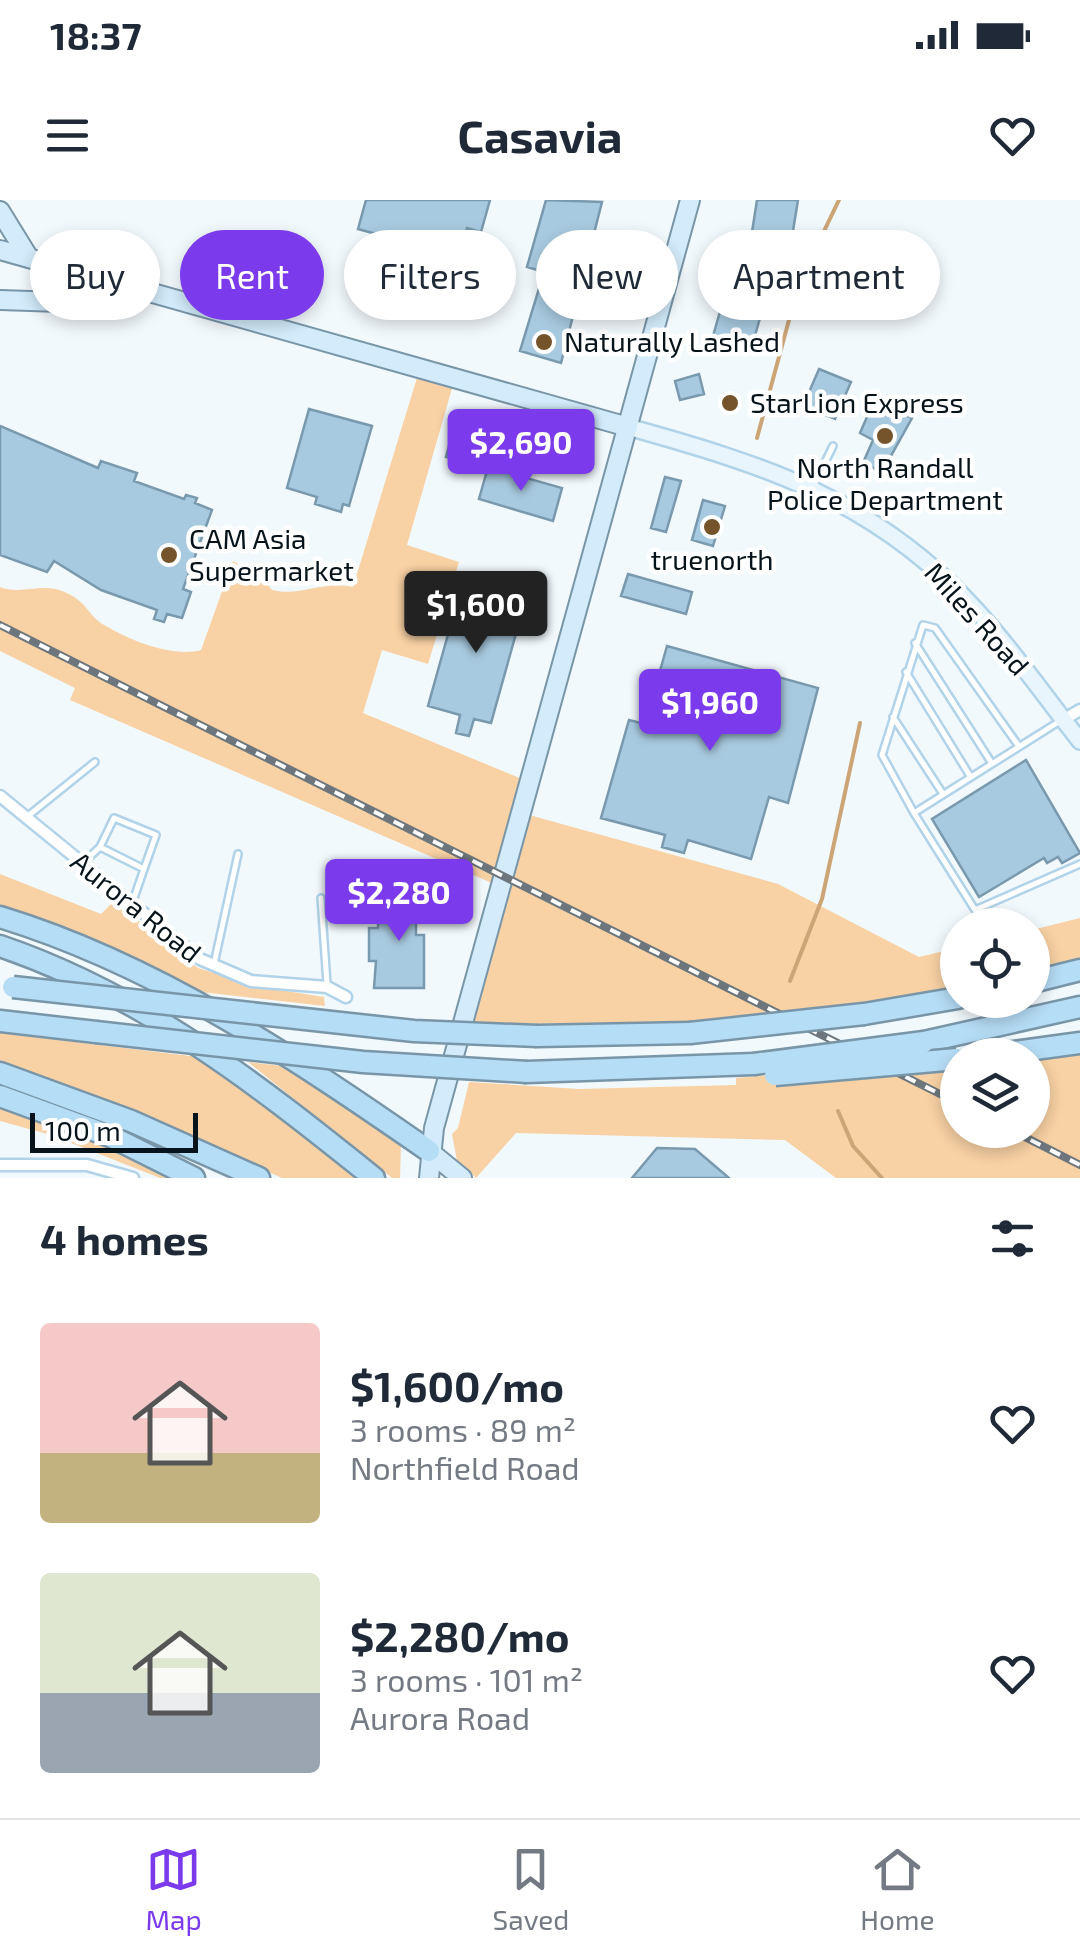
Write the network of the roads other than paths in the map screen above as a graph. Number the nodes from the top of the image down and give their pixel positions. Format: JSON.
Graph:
{"nodes":[{"id":1,"x":690,"y":200,"type":"edge"},
{"id":2,"x":0,"y":211,"type":"edge"},
{"id":3,"x":0,"y":250,"type":"edge"},
{"id":4,"x":29,"y":258,"type":"joint"},
{"id":5,"x":160,"y":295,"type":"edge"},
{"id":6,"x":0,"y":300,"type":"edge"},
{"id":7,"x":30,"y":301,"type":"edge"},
{"id":8,"x":628,"y":427,"type":"junction"},
{"id":9,"x":833,"y":446,"type":"dead end"},
{"id":10,"x":814,"y":487,"type":"junction"},
{"id":11,"x":915,"y":643,"type":"junction"},
{"id":12,"x":906,"y":672,"type":"junction"},
{"id":13,"x":1080,"y":710,"type":"edge"},
{"id":14,"x":892,"y":716,"type":"junction"},
{"id":15,"x":1063,"y":720,"type":"junction"},
{"id":16,"x":1080,"y":741,"type":"edge"},
{"id":17,"x":1018,"y":745,"type":"junction"},
{"id":18,"x":96,"y":762,"type":"dead end"},
{"id":19,"x":991,"y":762,"type":"junction"},
{"id":20,"x":970,"y":776,"type":"junction"},
{"id":21,"x":943,"y":794,"type":"junction"},
{"id":22,"x":0,"y":796,"type":"edge"},
{"id":23,"x":914,"y":813,"type":"junction"},
{"id":24,"x":27,"y":818,"type":"junction"},
{"id":25,"x":100,"y":847,"type":"junction"},
{"id":26,"x":238,"y":854,"type":"dead end"},
{"id":27,"x":81,"y":864,"type":"junction"},
{"id":28,"x":1080,"y":864,"type":"edge"},
{"id":29,"x":144,"y":869,"type":"junction"},
{"id":30,"x":321,"y":898,"type":"dead end"},
{"id":31,"x":132,"y":906,"type":"junction"},
{"id":32,"x":0,"y":917,"type":"edge"},
{"id":33,"x":0,"y":946,"type":"edge"},
{"id":34,"x":214,"y":967,"type":"junction"},
{"id":35,"x":1080,"y":970,"type":"edge"},
{"id":36,"x":1050,"y":978,"type":"edge"},
{"id":37,"x":6,"y":986,"type":"edge"},
{"id":38,"x":327,"y":987,"type":"junction"},
{"id":39,"x":346,"y":996,"type":"dead end"},
{"id":40,"x":940,"y":1001,"type":"edge"},
{"id":41,"x":1080,"y":1007,"type":"edge"},
{"id":42,"x":0,"y":1022,"type":"edge"},
{"id":43,"x":1080,"y":1043,"type":"edge"},
{"id":44,"x":1050,"y":1047,"type":"edge"},
{"id":45,"x":940,"y":1060,"type":"edge"},
{"id":46,"x":683,"y":1069,"type":"junction"},
{"id":47,"x":0,"y":1073,"type":"edge"},
{"id":48,"x":0,"y":1096,"type":"edge"},
{"id":49,"x":429,"y":1150,"type":"junction"},
{"id":50,"x":0,"y":1165,"type":"edge"},
{"id":51,"x":130,"y":1177,"type":"edge"},
{"id":52,"x":194,"y":1178,"type":"edge"},
{"id":53,"x":259,"y":1178,"type":"edge"},
{"id":54,"x":374,"y":1178,"type":"edge"},
{"id":55,"x":428,"y":1178,"type":"edge"},
{"id":56,"x":462,"y":1178,"type":"edge"}],
"edges":[{"from":1,"to":8,"type":"main road"},
{"from":2,"to":4,"type":"main road"},
{"from":3,"to":4,"type":"main road","name":"Miles Road"},
{"from":5,"to":8,"type":"main road","name":"Miles Road"},
{"from":6,"to":7,"type":"main road"},
{"from":8,"to":10,"type":"main road","name":"Miles Road"},
{"from":8,"to":49,"type":"main road"},
{"from":9,"to":10,"type":"lane"},
{"from":10,"to":15,"type":"main road","name":"Miles Road"},
{"from":11,"to":12,"type":"lane"},
{"from":11,"to":17,"type":"lane"},
{"from":11,"to":19,"type":"lane"},
{"from":12,"to":14,"type":"lane"},
{"from":12,"to":20,"type":"lane"},
{"from":13,"to":15,"type":"street"},
{"from":14,"to":21,"type":"lane"},
{"from":14,"to":23,"type":"lane"},
{"from":15,"to":16,"type":"main road","name":"Miles Road"},
{"from":15,"to":17,"type":"lane"},
{"from":17,"to":19,"type":"lane"},
{"from":18,"to":24,"type":"lane"},
{"from":19,"to":20,"type":"lane"},
{"from":20,"to":21,"type":"lane"},
{"from":21,"to":23,"type":"lane"},
{"from":22,"to":24,"type":"street","name":"Aurora Road"},
{"from":23,"to":28,"type":"lane"},
{"from":24,"to":27,"type":"street","name":"Aurora Road"},
{"from":25,"to":27,"type":"lane"},
{"from":25,"to":29,"type":"lane"},
{"from":25,"to":29,"type":"lane"},
{"from":26,"to":34,"type":"lane"},
{"from":27,"to":31,"type":"street","name":"Aurora Road"},
{"from":29,"to":31,"type":"lane"},
{"from":30,"to":38,"type":"lane"},
{"from":31,"to":34,"type":"street","name":"Aurora Road"},
{"from":32,"to":49,"type":"highway"},
{"from":33,"to":54,"type":"highway"},
{"from":34,"to":38,"type":"street","name":"Aurora Road"},
{"from":35,"to":36,"type":"highway"},
{"from":37,"to":40,"type":"highway","bridge":true},
{"from":38,"to":39,"type":"street","name":"Aurora Road"},
{"from":41,"to":46,"type":"highway","bridge":true},
{"from":42,"to":46,"type":"highway","bridge":true},
{"from":43,"to":44,"type":"highway"},
{"from":45,"to":46,"type":"highway","bridge":true},
{"from":47,"to":53,"type":"highway"},
{"from":48,"to":52,"type":"highway"},
{"from":49,"to":55,"type":"main road"},
{"from":49,"to":56,"type":"main road"},
{"from":50,"to":51,"type":"street"}]}
